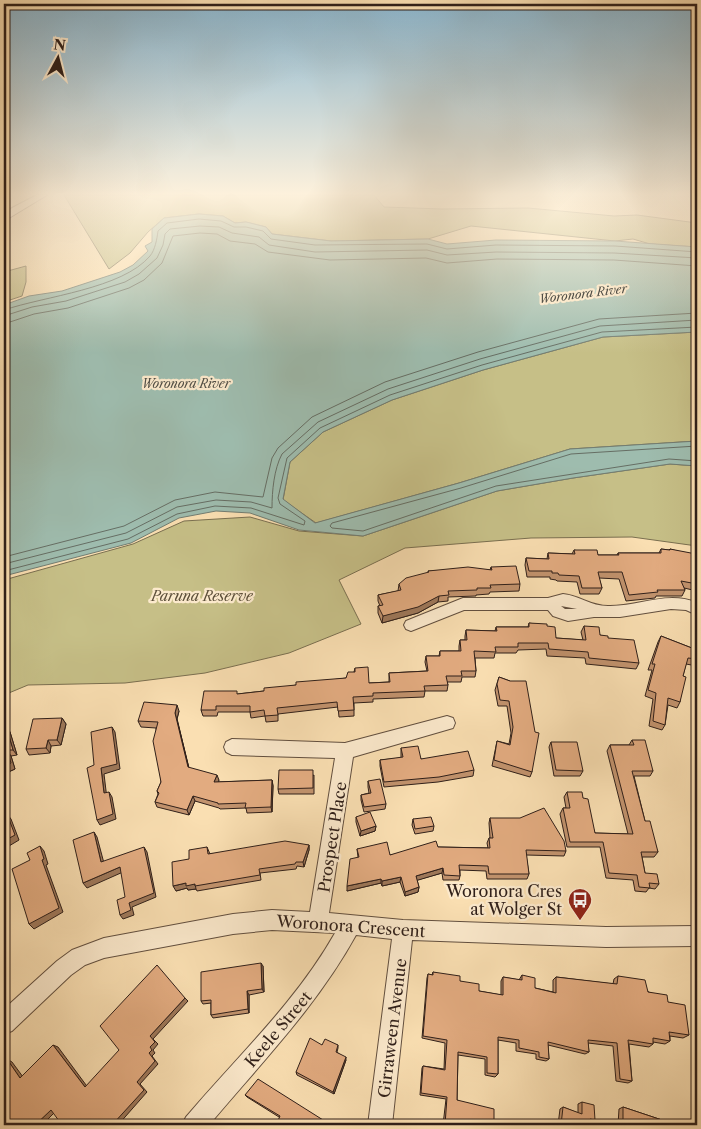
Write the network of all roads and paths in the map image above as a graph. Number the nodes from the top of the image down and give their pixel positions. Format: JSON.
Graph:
{"nodes":[{"id":1,"x":697,"y":609,"type":"edge"},
{"id":2,"x":411,"y":625,"type":"dead end"},
{"id":3,"x":447,"y":723,"type":"dead end"},
{"id":4,"x":232,"y":747,"type":"dead end"},
{"id":5,"x":345,"y":752,"type":"junction"},
{"id":6,"x":318,"y":922,"type":"junction"},
{"id":7,"x":351,"y":924,"type":"junction"},
{"id":8,"x":403,"y":930,"type":"junction"},
{"id":9,"x":697,"y":936,"type":"edge"},
{"id":10,"x":4,"y":1023,"type":"edge"},
{"id":11,"x":194,"y":1125,"type":"edge"},
{"id":12,"x":380,"y":1125,"type":"edge"}],
"edges":[{"from":1,"to":2,"type":"street"},
{"from":3,"to":5,"type":"street"},
{"from":4,"to":5,"type":"street"},
{"from":5,"to":6,"type":"street","name":"Prospect Place"},
{"from":6,"to":7,"type":"street","name":"Woronora Crescent"},
{"from":6,"to":10,"type":"street","name":"Woronora Crescent"},
{"from":7,"to":8,"type":"street","name":"Woronora Crescent"},
{"from":7,"to":11,"type":"street","name":"Keele Street"},
{"from":8,"to":9,"type":"street","name":"Woronora Crescent"},
{"from":8,"to":12,"type":"street","name":"Girraween Avenue"}]}
